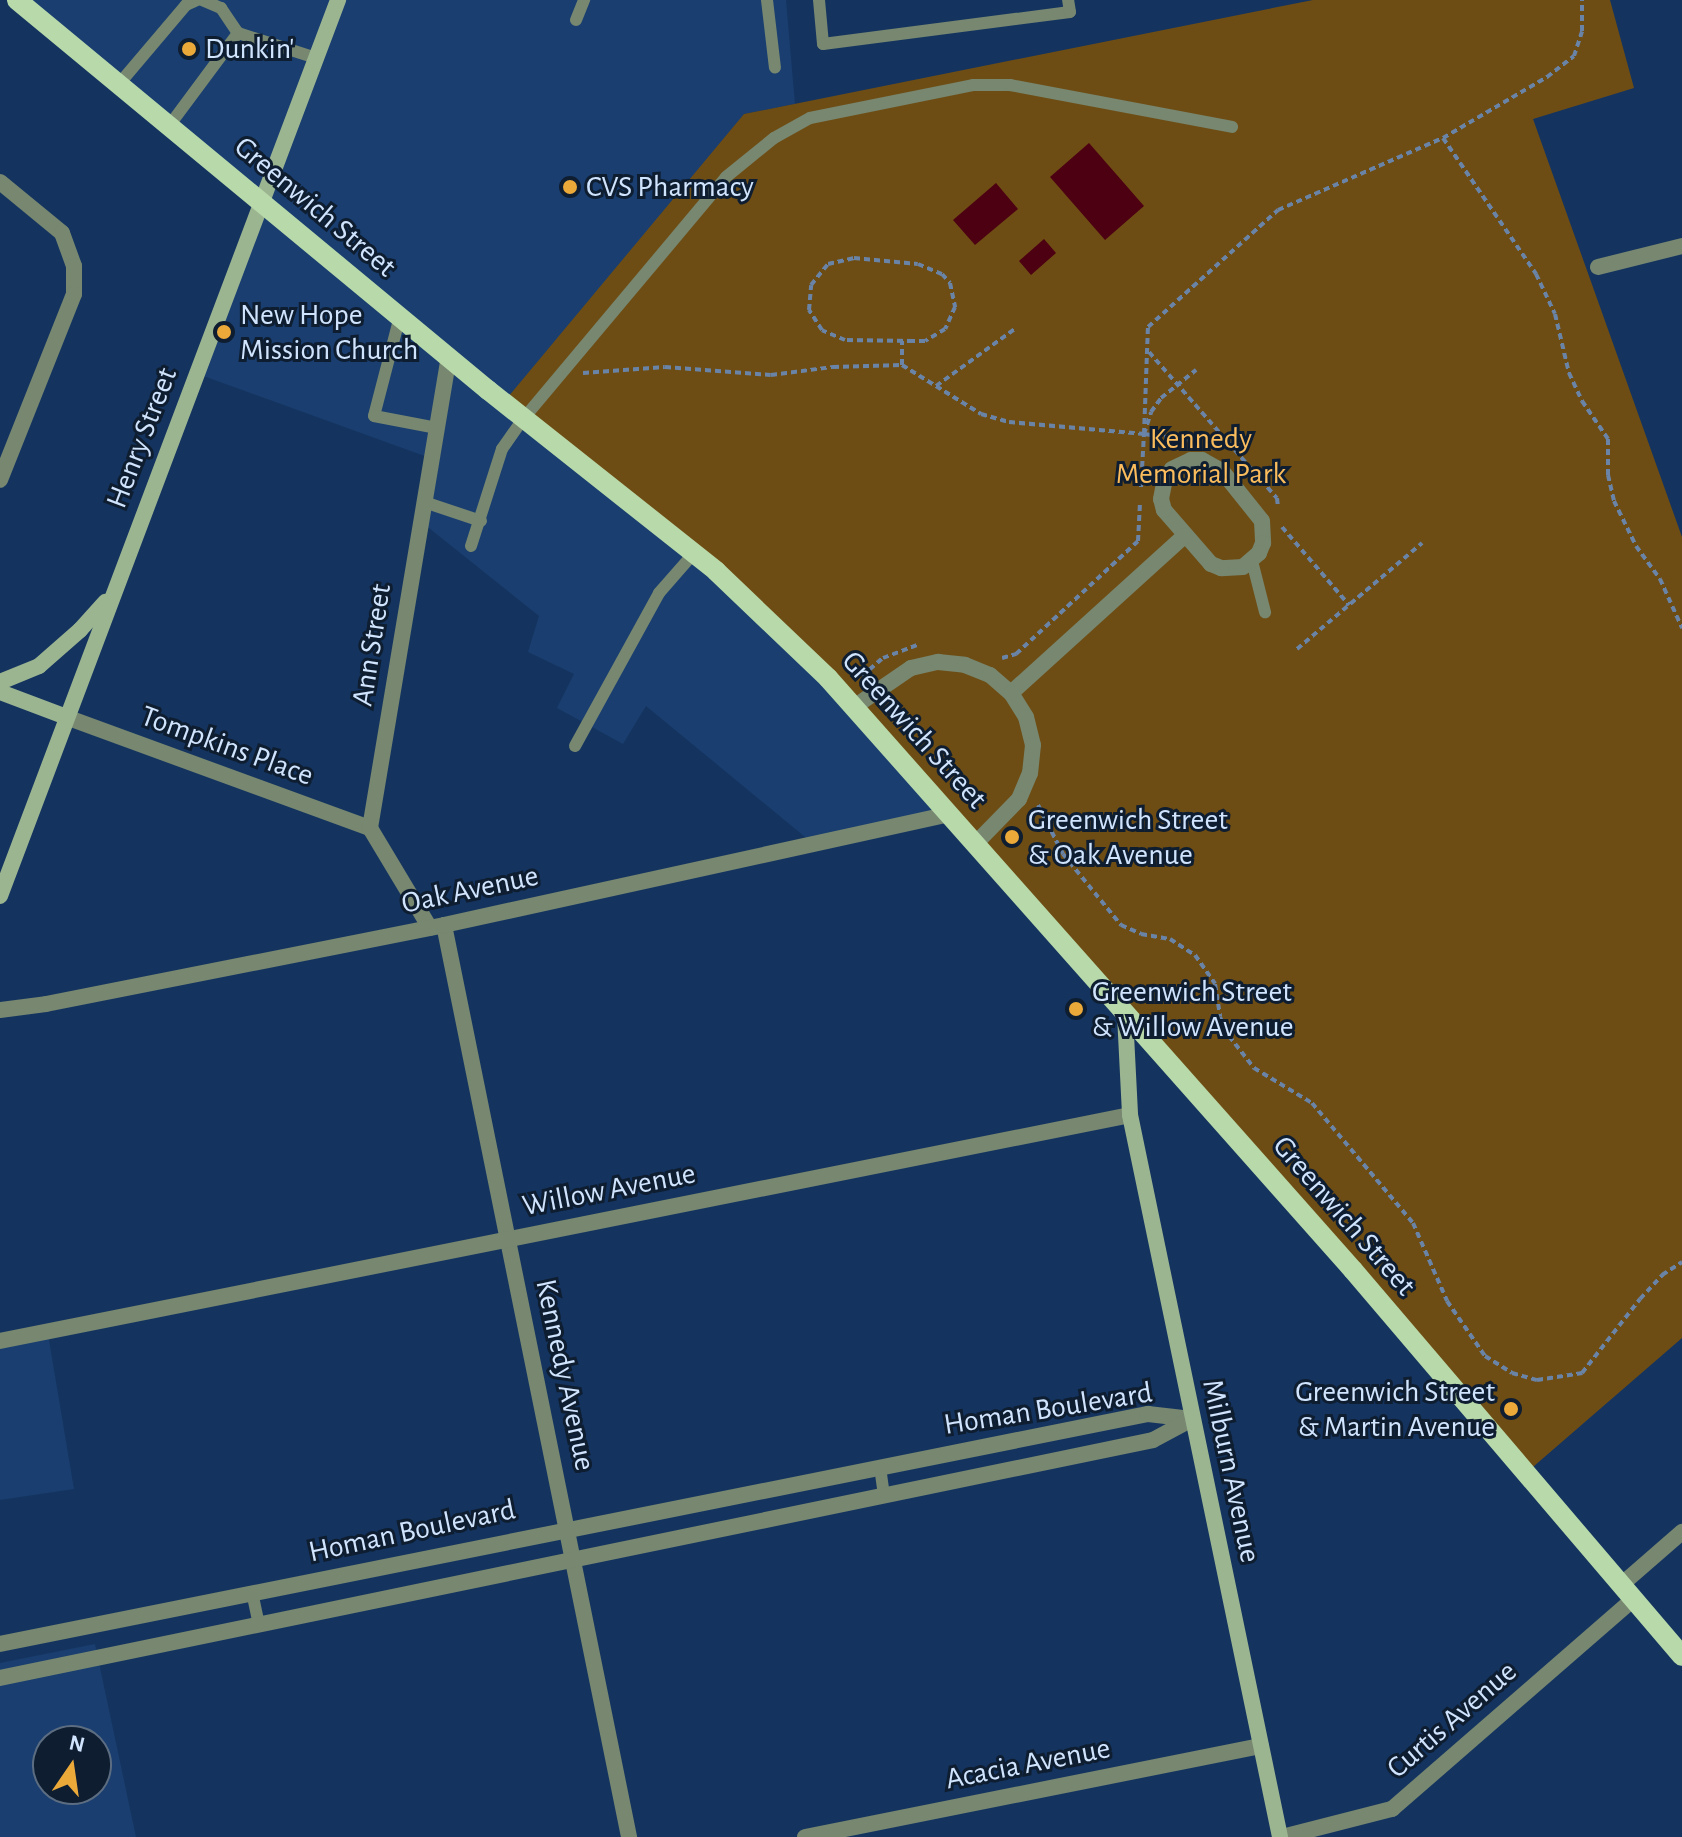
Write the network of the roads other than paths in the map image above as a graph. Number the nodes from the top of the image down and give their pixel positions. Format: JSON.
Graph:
{"nodes":[{"id":1,"x":17,"y":0,"type":"edge"},
{"id":2,"x":199,"y":0,"type":"edge"},
{"id":3,"x":338,"y":0,"type":"edge"},
{"id":4,"x":584,"y":0,"type":"edge"},
{"id":5,"x":767,"y":0,"type":"edge"},
{"id":6,"x":819,"y":0,"type":"edge"},
{"id":7,"x":1068,"y":0,"type":"edge"},
{"id":8,"x":576,"y":20,"type":"dead end"},
{"id":9,"x":238,"y":33,"type":"junction"},
{"id":10,"x":316,"y":58,"type":"junction"},
{"id":11,"x":775,"y":68,"type":"dead end"},
{"id":12,"x":119,"y":84,"type":"junction"},
{"id":13,"x":169,"y":126,"type":"junction"},
{"id":14,"x":1232,"y":127,"type":"dead end"},
{"id":15,"x":0,"y":182,"type":"edge"},
{"id":16,"x":260,"y":201,"type":"junction"},
{"id":17,"x":1682,"y":246,"type":"edge"},
{"id":18,"x":1598,"y":267,"type":"dead end"},
{"id":19,"x":400,"y":316,"type":"junction"},
{"id":20,"x":449,"y":357,"type":"junction"},
{"id":21,"x":524,"y":418,"type":"junction"},
{"id":22,"x":437,"y":428,"type":"junction"},
{"id":23,"x":0,"y":480,"type":"edge"},
{"id":24,"x":424,"y":502,"type":"junction"},
{"id":25,"x":481,"y":521,"type":"junction"},
{"id":26,"x":1184,"y":536,"type":"junction"},
{"id":27,"x":471,"y":546,"type":"dead end"},
{"id":28,"x":694,"y":553,"type":"junction"},
{"id":29,"x":1252,"y":561,"type":"junction"},
{"id":30,"x":113,"y":592,"type":"junction"},
{"id":31,"x":1265,"y":612,"type":"dead end"},
{"id":32,"x":0,"y":682,"type":"edge"},
{"id":33,"x":0,"y":692,"type":"edge"},
{"id":34,"x":1011,"y":693,"type":"junction"},
{"id":35,"x":848,"y":700,"type":"junction"},
{"id":36,"x":66,"y":717,"type":"junction"},
{"id":37,"x":575,"y":746,"type":"dead end"},
{"id":38,"x":950,"y":814,"type":"junction"},
{"id":39,"x":370,"y":828,"type":"junction"},
{"id":40,"x":976,"y":843,"type":"junction"},
{"id":41,"x":0,"y":896,"type":"edge"},
{"id":42,"x":437,"y":926,"type":"junction"},
{"id":43,"x":0,"y":1010,"type":"edge"},
{"id":44,"x":1125,"y":1015,"type":"junction"},
{"id":45,"x":1130,"y":1115,"type":"junction"},
{"id":46,"x":508,"y":1239,"type":"junction"},
{"id":47,"x":0,"y":1341,"type":"edge"},
{"id":48,"x":1192,"y":1419,"type":"junction"},
{"id":49,"x":880,"y":1467,"type":"junction"},
{"id":50,"x":884,"y":1495,"type":"junction"},
{"id":51,"x":567,"y":1528,"type":"junction"},
{"id":52,"x":1682,"y":1532,"type":"edge"},
{"id":53,"x":573,"y":1558,"type":"junction"},
{"id":54,"x":252,"y":1592,"type":"junction"},
{"id":55,"x":1627,"y":1592,"type":"junction"},
{"id":56,"x":259,"y":1624,"type":"junction"},
{"id":57,"x":0,"y":1644,"type":"edge"},
{"id":58,"x":1682,"y":1656,"type":"edge"},
{"id":59,"x":0,"y":1678,"type":"edge"},
{"id":60,"x":1261,"y":1746,"type":"junction"},
{"id":61,"x":629,"y":1837,"type":"edge"},
{"id":62,"x":805,"y":1837,"type":"edge"},
{"id":63,"x":1281,"y":1837,"type":"edge"}],
"edges":[{"from":1,"to":12,"type":"main road","name":"Greenwich Street"},
{"from":2,"to":9,"type":"lane"},
{"from":2,"to":12,"type":"lane"},
{"from":3,"to":10,"type":"main road","name":"Henry Street"},
{"from":4,"to":8,"type":"lane"},
{"from":5,"to":11,"type":"lane"},
{"from":6,"to":7,"type":"lane"},
{"from":9,"to":10,"type":"lane"},
{"from":9,"to":13,"type":"lane"},
{"from":10,"to":16,"type":"main road","name":"Henry Street"},
{"from":12,"to":13,"type":"main road","name":"Greenwich Street"},
{"from":13,"to":16,"type":"main road","name":"Greenwich Street"},
{"from":14,"to":21,"type":"lane"},
{"from":15,"to":23,"type":"street"},
{"from":16,"to":19,"type":"main road","name":"Greenwich Street"},
{"from":16,"to":30,"type":"main road","name":"Henry Street"},
{"from":17,"to":18,"type":"street"},
{"from":19,"to":20,"type":"main road","name":"Greenwich Street"},
{"from":19,"to":22,"type":"lane"},
{"from":20,"to":21,"type":"main road","name":"Greenwich Street"},
{"from":20,"to":22,"type":"street","name":"Ann Street"},
{"from":21,"to":25,"type":"lane"},
{"from":21,"to":28,"type":"main road","name":"Greenwich Street"},
{"from":22,"to":24,"type":"street","name":"Ann Street"},
{"from":24,"to":25,"type":"lane"},
{"from":24,"to":39,"type":"street","name":"Ann Street"},
{"from":25,"to":27,"type":"lane"},
{"from":26,"to":29,"type":"street"},
{"from":26,"to":29,"type":"street"},
{"from":26,"to":34,"type":"street"},
{"from":28,"to":35,"type":"main road","name":"Greenwich Street"},
{"from":28,"to":37,"type":"lane"},
{"from":29,"to":31,"type":"lane"},
{"from":30,"to":32,"type":"main road"},
{"from":30,"to":36,"type":"main road","name":"Henry Street"},
{"from":33,"to":36,"type":"main road"},
{"from":34,"to":35,"type":"street"},
{"from":34,"to":40,"type":"street"},
{"from":35,"to":38,"type":"main road","name":"Greenwich Street"},
{"from":36,"to":39,"type":"street","name":"Tompkins Place"},
{"from":36,"to":41,"type":"main road","name":"Henry Street"},
{"from":38,"to":40,"type":"main road","name":"Greenwich Street"},
{"from":38,"to":42,"type":"street","name":"Oak Avenue"},
{"from":39,"to":42,"type":"street"},
{"from":40,"to":44,"type":"main road","name":"Greenwich Street"},
{"from":42,"to":43,"type":"street","name":"Oak Avenue"},
{"from":42,"to":46,"type":"street","name":"Kennedy Avenue"},
{"from":44,"to":45,"type":"main road"},
{"from":44,"to":55,"type":"main road","name":"Greenwich Street"},
{"from":45,"to":46,"type":"street","name":"Willow Avenue"},
{"from":45,"to":48,"type":"main road","name":"Milburn Avenue"},
{"from":46,"to":47,"type":"street","name":"Willow Avenue"},
{"from":46,"to":51,"type":"street","name":"Kennedy Avenue"},
{"from":48,"to":49,"type":"street","name":"Homan Boulevard"},
{"from":48,"to":50,"type":"street","name":"Homan Boulevard"},
{"from":48,"to":60,"type":"main road","name":"Milburn Avenue"},
{"from":49,"to":50,"type":"lane"},
{"from":49,"to":51,"type":"street","name":"Homan Boulevard"},
{"from":50,"to":53,"type":"street","name":"Homan Boulevard"},
{"from":51,"to":53,"type":"street","name":"Kennedy Avenue"},
{"from":51,"to":54,"type":"street","name":"Homan Boulevard"},
{"from":52,"to":55,"type":"street","name":"Curtis Avenue"},
{"from":53,"to":56,"type":"street","name":"Homan Boulevard"},
{"from":53,"to":61,"type":"street","name":"Kennedy Avenue"},
{"from":54,"to":56,"type":"lane"},
{"from":54,"to":57,"type":"street","name":"Homan Boulevard"},
{"from":55,"to":58,"type":"main road","name":"Greenwich Street"},
{"from":55,"to":63,"type":"street","name":"Curtis Avenue"},
{"from":56,"to":59,"type":"street","name":"Homan Boulevard"},
{"from":60,"to":62,"type":"street","name":"Acacia Avenue"},
{"from":60,"to":63,"type":"main road","name":"Milburn Avenue"}]}
